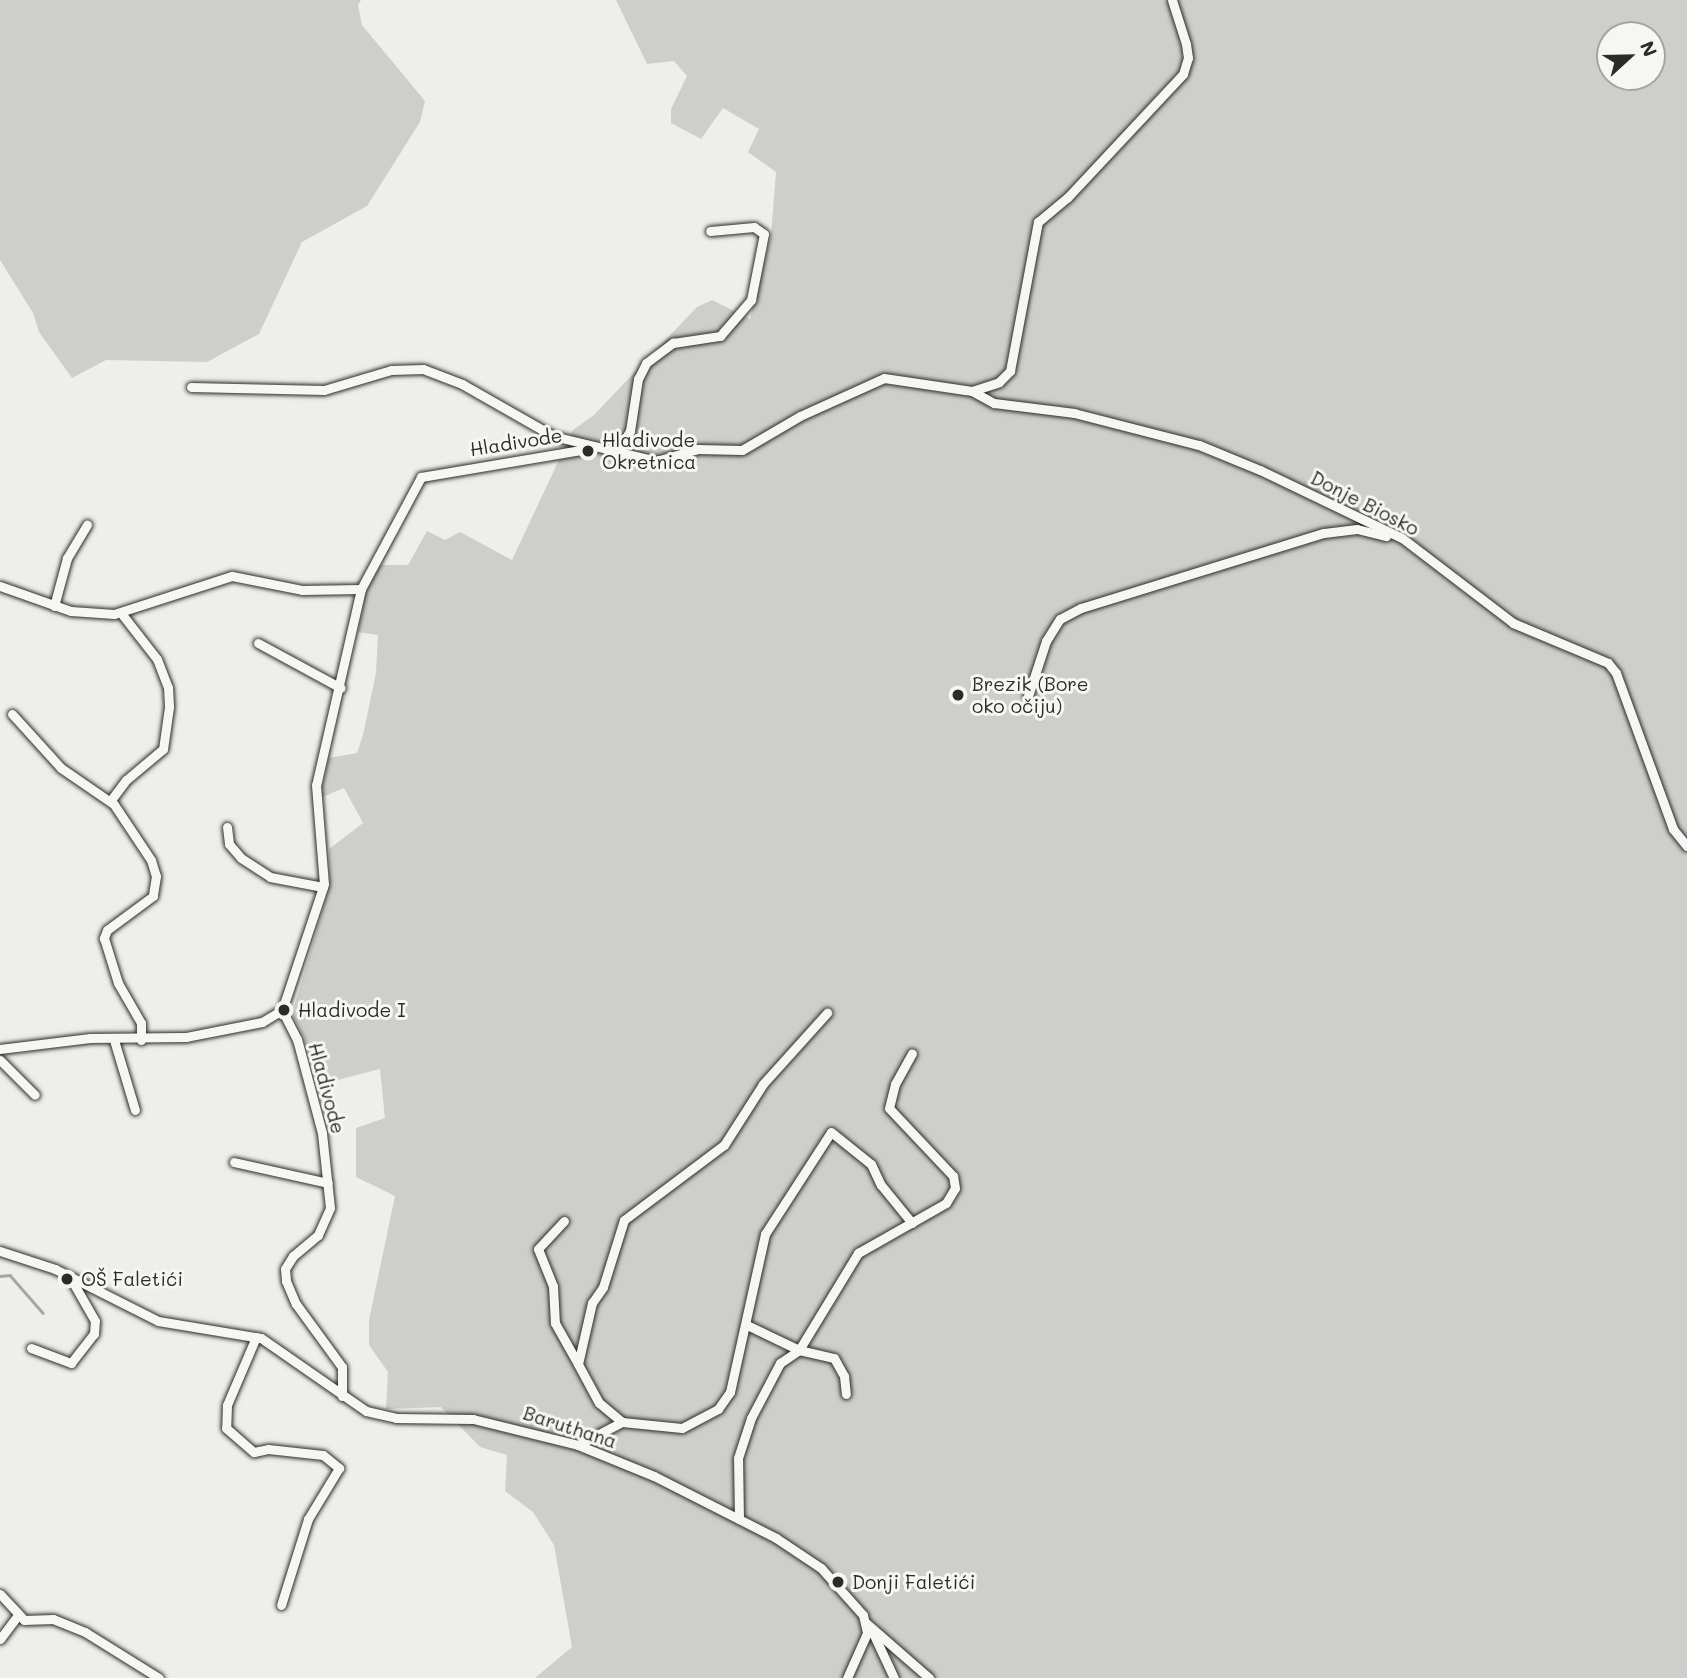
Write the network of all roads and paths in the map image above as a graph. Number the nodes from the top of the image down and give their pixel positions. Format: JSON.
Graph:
{"nodes":[{"id":1,"x":1172,"y":0,"type":"edge"},
{"id":2,"x":710,"y":231,"type":"dead end"},
{"id":3,"x":191,"y":387,"type":"dead end"},
{"id":4,"x":972,"y":391,"type":"junction"},
{"id":5,"x":589,"y":448,"type":"junction"},
{"id":6,"x":617,"y":454,"type":"junction"},
{"id":7,"x":87,"y":525,"type":"dead end"},
{"id":8,"x":1402,"y":538,"type":"junction"},
{"id":9,"x":0,"y":586,"type":"edge"},
{"id":10,"x":361,"y":589,"type":"junction"},
{"id":11,"x":54,"y":606,"type":"junction"},
{"id":12,"x":121,"y":613,"type":"junction"},
{"id":13,"x":258,"y":643,"type":"dead end"},
{"id":14,"x":341,"y":688,"type":"junction"},
{"id":15,"x":1028,"y":696,"type":"dead end"},
{"id":16,"x":12,"y":714,"type":"dead end"},
{"id":17,"x":112,"y":803,"type":"junction"},
{"id":18,"x":227,"y":828,"type":"dead end"},
{"id":19,"x":1687,"y":846,"type":"edge"},
{"id":20,"x":323,"y":887,"type":"junction"},
{"id":21,"x":282,"y":1010,"type":"junction"},
{"id":22,"x":827,"y":1013,"type":"dead end"},
{"id":23,"x":114,"y":1040,"type":"junction"},
{"id":24,"x":141,"y":1040,"type":"junction"},
{"id":25,"x":0,"y":1049,"type":"edge"},
{"id":26,"x":912,"y":1053,"type":"dead end"},
{"id":27,"x":0,"y":1060,"type":"edge"},
{"id":28,"x":35,"y":1095,"type":"dead end"},
{"id":29,"x":135,"y":1110,"type":"dead end"},
{"id":30,"x":234,"y":1162,"type":"dead end"},
{"id":31,"x":328,"y":1181,"type":"junction"},
{"id":32,"x":564,"y":1221,"type":"dead end"},
{"id":33,"x":912,"y":1223,"type":"junction"},
{"id":34,"x":0,"y":1251,"type":"edge"},
{"id":35,"x":70,"y":1277,"type":"junction"},
{"id":36,"x":747,"y":1325,"type":"junction"},
{"id":37,"x":256,"y":1337,"type":"junction"},
{"id":38,"x":31,"y":1348,"type":"dead end"},
{"id":39,"x":799,"y":1350,"type":"junction"},
{"id":40,"x":578,"y":1364,"type":"junction"},
{"id":41,"x":846,"y":1394,"type":"dead end"},
{"id":42,"x":342,"y":1396,"type":"junction"},
{"id":43,"x":622,"y":1422,"type":"junction"},
{"id":44,"x":578,"y":1445,"type":"junction"},
{"id":45,"x":739,"y":1519,"type":"junction"},
{"id":46,"x":0,"y":1594,"type":"edge"},
{"id":47,"x":281,"y":1605,"type":"dead end"},
{"id":48,"x":18,"y":1615,"type":"junction"},
{"id":49,"x":866,"y":1623,"type":"junction"},
{"id":50,"x":0,"y":1639,"type":"edge"},
{"id":51,"x":159,"y":1678,"type":"edge"},
{"id":52,"x":847,"y":1678,"type":"edge"},
{"id":53,"x":894,"y":1678,"type":"edge"},
{"id":54,"x":929,"y":1678,"type":"edge"}],
"edges":[{"from":1,"to":4,"type":"street"},
{"from":2,"to":6,"type":"street"},
{"from":3,"to":5,"type":"street"},
{"from":4,"to":6,"type":"street","name":"Hladivode"},
{"from":4,"to":8,"type":"street","name":"Donje Biosko"},
{"from":5,"to":6,"type":"street","name":"Hladivode"},
{"from":5,"to":10,"type":"street","name":"Hladivode"},
{"from":7,"to":11,"type":"street"},
{"from":8,"to":15,"type":"street"},
{"from":8,"to":19,"type":"street","name":"Donje Biosko"},
{"from":9,"to":11,"type":"street"},
{"from":10,"to":12,"type":"street"},
{"from":10,"to":14,"type":"street","name":"Hladivode"},
{"from":11,"to":12,"type":"street"},
{"from":12,"to":17,"type":"street"},
{"from":13,"to":14,"type":"street"},
{"from":14,"to":20,"type":"street","name":"Hladivode"},
{"from":16,"to":17,"type":"street"},
{"from":17,"to":24,"type":"street"},
{"from":18,"to":20,"type":"street"},
{"from":20,"to":21,"type":"street","name":"Hladivode"},
{"from":21,"to":24,"type":"street"},
{"from":21,"to":31,"type":"street","name":"Hladivode"},
{"from":22,"to":40,"type":"street"},
{"from":23,"to":24,"type":"street"},
{"from":23,"to":25,"type":"street"},
{"from":23,"to":29,"type":"street"},
{"from":26,"to":33,"type":"street"},
{"from":27,"to":28,"type":"street"},
{"from":30,"to":31,"type":"street"},
{"from":31,"to":42,"type":"street"},
{"from":32,"to":40,"type":"street"},
{"from":33,"to":36,"type":"street"},
{"from":33,"to":39,"type":"street"},
{"from":34,"to":35,"type":"street","name":"Baruthana"},
{"from":35,"to":37,"type":"street","name":"Baruthana"},
{"from":35,"to":38,"type":"street"},
{"from":36,"to":39,"type":"street"},
{"from":36,"to":43,"type":"street"},
{"from":37,"to":42,"type":"street","name":"Baruthana"},
{"from":37,"to":47,"type":"street"},
{"from":39,"to":41,"type":"street"},
{"from":39,"to":45,"type":"street"},
{"from":40,"to":43,"type":"street"},
{"from":42,"to":44,"type":"street","name":"Baruthana"},
{"from":43,"to":44,"type":"street"},
{"from":44,"to":45,"type":"street","name":"Baruthana"},
{"from":45,"to":49,"type":"street","name":"Baruthana"},
{"from":46,"to":48,"type":"street"},
{"from":48,"to":50,"type":"street"},
{"from":48,"to":51,"type":"street"},
{"from":49,"to":52,"type":"street"},
{"from":49,"to":53,"type":"street"},
{"from":49,"to":54,"type":"street"}]}
